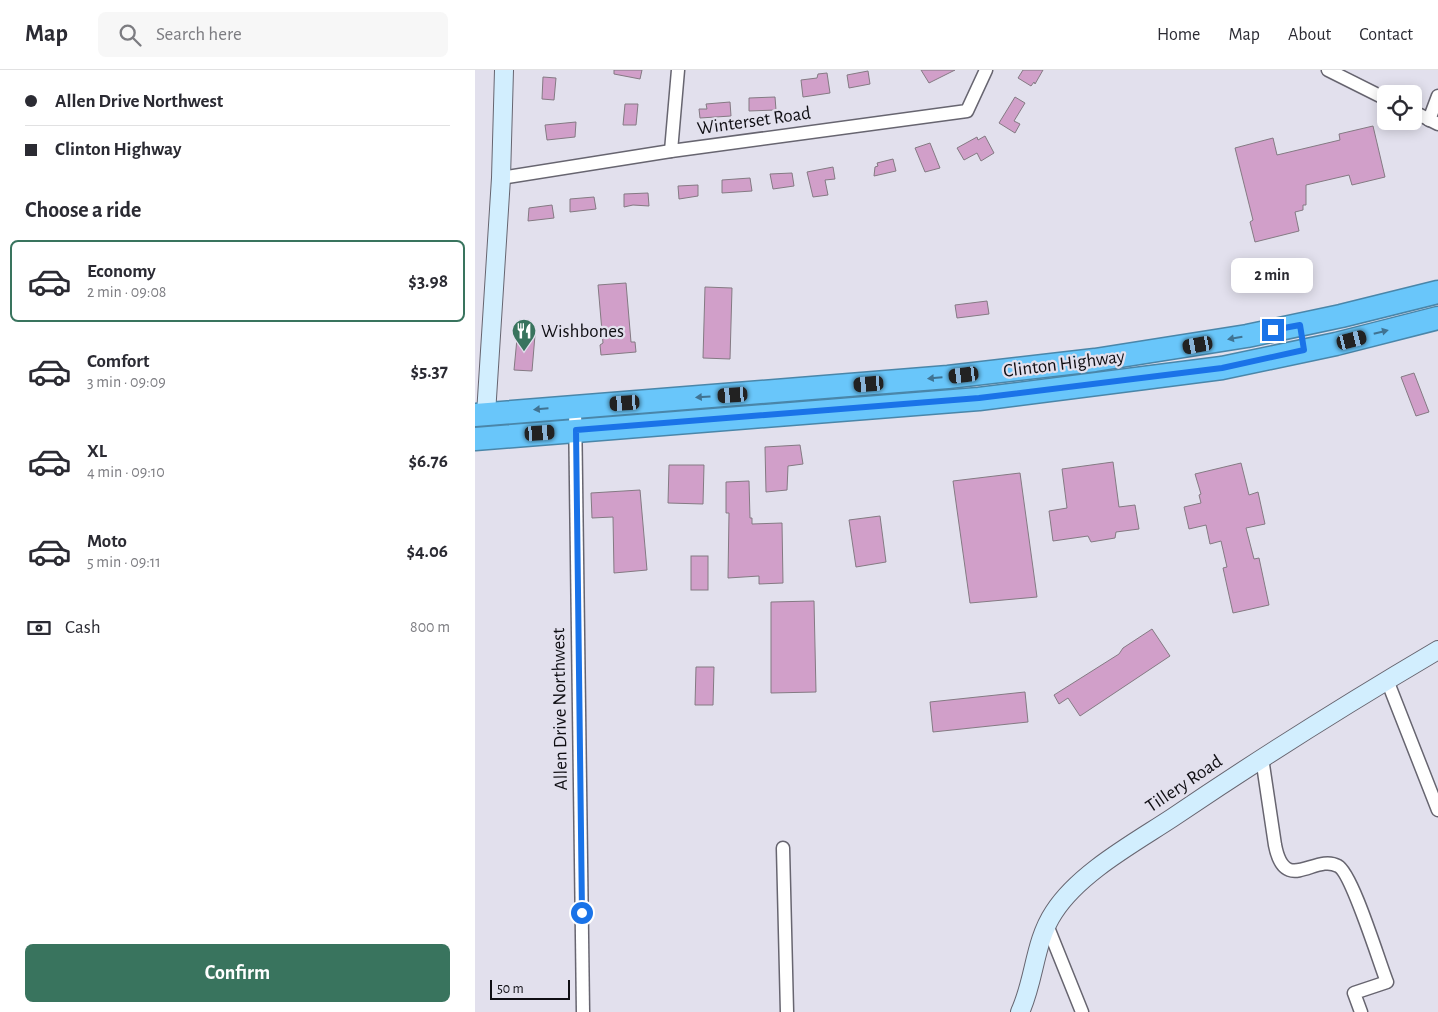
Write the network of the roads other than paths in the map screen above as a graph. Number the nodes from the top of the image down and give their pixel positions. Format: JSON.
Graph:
{"nodes":[{"id":1,"x":504,"y":70,"type":"edge"},
{"id":2,"x":678,"y":70,"type":"edge"},
{"id":3,"x":986,"y":70,"type":"edge"},
{"id":4,"x":1328,"y":70,"type":"edge"},
{"id":5,"x":1377,"y":94,"type":"edge"},
{"id":6,"x":1438,"y":96,"type":"edge"},
{"id":7,"x":1422,"y":116,"type":"edge"},
{"id":8,"x":1434,"y":122,"type":"edge"},
{"id":9,"x":671,"y":151,"type":"junction"},
{"id":10,"x":501,"y":178,"type":"junction"},
{"id":11,"x":1438,"y":292,"type":"edge"},
{"id":12,"x":1438,"y":318,"type":"edge"},
{"id":13,"x":1300,"y":325,"type":"junction"},
{"id":14,"x":1304,"y":350,"type":"junction"},
{"id":15,"x":1012,"y":370,"type":"junction"},
{"id":16,"x":771,"y":392,"type":"junction"},
{"id":17,"x":1015,"y":394,"type":"junction"},
{"id":18,"x":575,"y":406,"type":"junction"},
{"id":19,"x":480,"y":414,"type":"edge"},
{"id":20,"x":771,"y":416,"type":"junction"},
{"id":21,"x":576,"y":430,"type":"junction"},
{"id":22,"x":475,"y":438,"type":"edge"},
{"id":23,"x":1438,"y":650,"type":"edge"},
{"id":24,"x":1387,"y":680,"type":"junction"},
{"id":25,"x":1262,"y":758,"type":"junction"},
{"id":26,"x":1438,"y":810,"type":"edge"},
{"id":27,"x":783,"y":848,"type":"dead end"},
{"id":28,"x":1047,"y":925,"type":"junction"},
{"id":29,"x":583,"y":1012,"type":"edge"},
{"id":30,"x":787,"y":1012,"type":"edge"},
{"id":31,"x":1020,"y":1012,"type":"edge"},
{"id":32,"x":1082,"y":1012,"type":"edge"},
{"id":33,"x":1361,"y":1012,"type":"edge"}],
"edges":[{"from":1,"to":10,"type":"street"},
{"from":2,"to":9,"type":"street"},
{"from":3,"to":9,"type":"street","name":"Winterset Road"},
{"from":4,"to":5,"type":"street"},
{"from":6,"to":8,"type":"street"},
{"from":7,"to":8,"type":"street"},
{"from":9,"to":10,"type":"street","name":"Winterset Road"},
{"from":10,"to":19,"type":"street"},
{"from":11,"to":13,"type":"highway","name":"Clinton Highway"},
{"from":14,"to":12,"type":"highway","name":"Clinton Highway","one_way":true},
{"from":13,"to":14,"type":"highway"},
{"from":13,"to":15,"type":"highway","name":"Clinton Highway","one_way":true},
{"from":14,"to":17,"type":"highway","name":"Clinton Highway"},
{"from":15,"to":16,"type":"highway","name":"Clinton Highway","one_way":true},
{"from":15,"to":17,"type":"highway"},
{"from":16,"to":18,"type":"highway","name":"Clinton Highway","one_way":true},
{"from":16,"to":20,"type":"highway"},
{"from":17,"to":20,"type":"highway","name":"Clinton Highway"},
{"from":18,"to":19,"type":"highway","name":"Clinton Highway","one_way":true},
{"from":18,"to":21,"type":"street","name":"Allen Drive Northwest"},
{"from":20,"to":21,"type":"highway","name":"Clinton Highway"},
{"from":21,"to":22,"type":"highway","name":"Clinton Highway"},
{"from":21,"to":29,"type":"street","name":"Allen Drive Northwest"},
{"from":23,"to":24,"type":"street","name":"Tillery Road"},
{"from":24,"to":25,"type":"street","name":"Tillery Road"},
{"from":24,"to":26,"type":"street"},
{"from":25,"to":28,"type":"street","name":"Tillery Road"},
{"from":25,"to":33,"type":"street"},
{"from":27,"to":30,"type":"street"},
{"from":28,"to":31,"type":"street","name":"Tillery Road"},
{"from":28,"to":32,"type":"street"}]}
